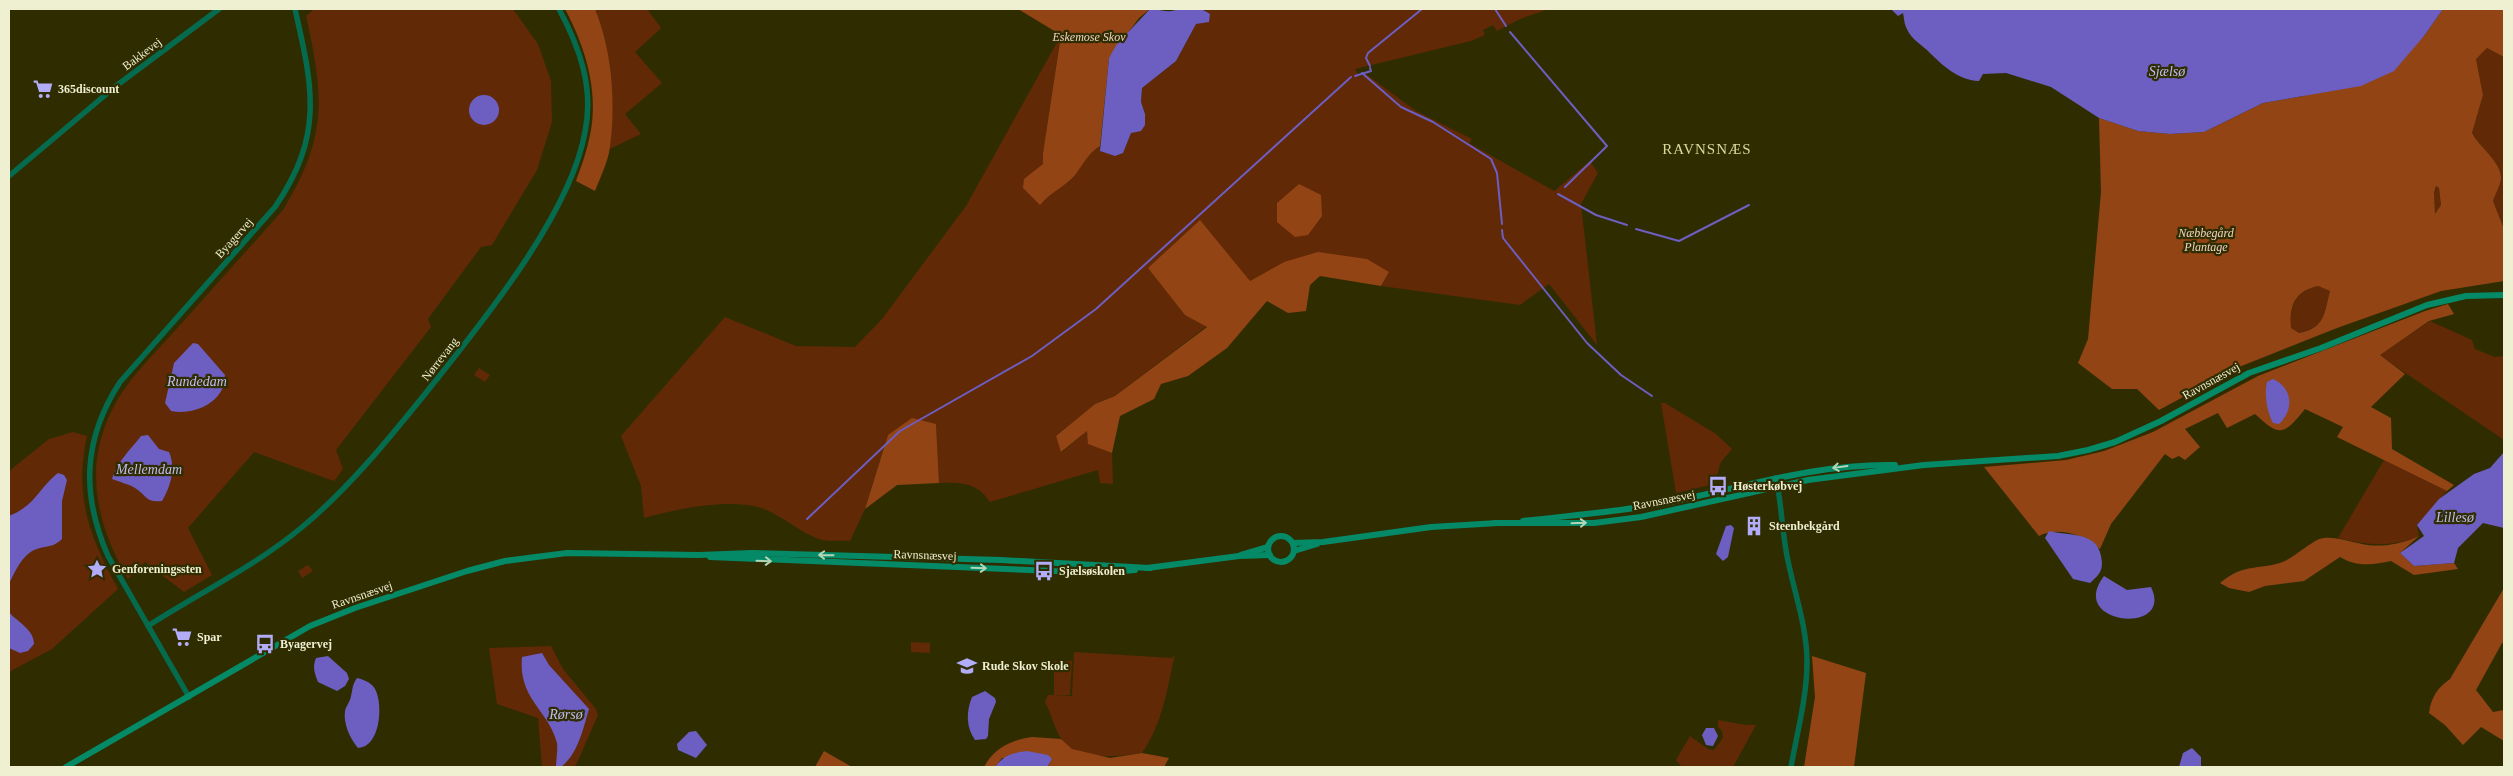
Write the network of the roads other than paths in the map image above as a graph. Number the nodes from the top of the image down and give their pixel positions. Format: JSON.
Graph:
{"nodes":[{"id":1,"x":219,"y":9,"type":"edge"},
{"id":2,"x":295,"y":9,"type":"edge"},
{"id":3,"x":559,"y":9,"type":"edge"},
{"id":4,"x":9,"y":176,"type":"edge"},
{"id":5,"x":2504,"y":295,"type":"edge"},
{"id":6,"x":1924,"y":466,"type":"junction"},
{"id":7,"x":1776,"y":478,"type":"junction"},
{"id":8,"x":1778,"y":486,"type":"junction"},
{"id":9,"x":1495,"y":523,"type":"junction"},
{"id":10,"x":1323,"y":542,"type":"junction"},
{"id":11,"x":1293,"y":543,"type":"junction"},
{"id":12,"x":1268,"y":547,"type":"junction"},
{"id":13,"x":1294,"y":551,"type":"junction"},
{"id":14,"x":1270,"y":555,"type":"junction"},
{"id":15,"x":1239,"y":556,"type":"junction"},
{"id":16,"x":148,"y":626,"type":"junction"},
{"id":17,"x":189,"y":697,"type":"junction"},
{"id":18,"x":66,"y":767,"type":"edge"},
{"id":19,"x":1790,"y":767,"type":"edge"}],
"edges":[{"from":1,"to":4,"type":"street","name":"Bakkevej"},
{"from":2,"to":16,"type":"street","name":"Byagervej"},
{"from":3,"to":16,"type":"street","name":"Nørrevang"},
{"from":5,"to":6,"type":"main road","name":"Ravnsnæsvej"},
{"from":6,"to":7,"type":"main road","name":"Ravnsnæsvej","one_way":true},
{"from":6,"to":8,"type":"main road","name":"Ravnsnæsvej"},
{"from":7,"to":8,"type":"street"},
{"from":7,"to":9,"type":"main road","name":"Ravnsnæsvej"},
{"from":9,"to":8,"type":"main road","name":"Ravnsnæsvej","one_way":true},
{"from":8,"to":19,"type":"street"},
{"from":9,"to":10,"type":"main road","name":"Ravnsnæsvej"},
{"from":10,"to":11,"type":"main road","name":"Ravnsnæsvej"},
{"from":10,"to":13,"type":"main road","name":"Ravnsnæsvej"},
{"from":11,"to":12,"type":"main road"},
{"from":11,"to":13,"type":"main road"},
{"from":12,"to":14,"type":"main road"},
{"from":12,"to":15,"type":"main road","name":"Ravnsnæsvej"},
{"from":13,"to":14,"type":"main road"},
{"from":14,"to":15,"type":"main road","name":"Ravnsnæsvej"},
{"from":15,"to":17,"type":"main road","name":"Ravnsnæsvej"},
{"from":16,"to":17,"type":"street","name":"Byagervej"},
{"from":17,"to":18,"type":"main road","name":"Ravnsnæsvej"}]}
